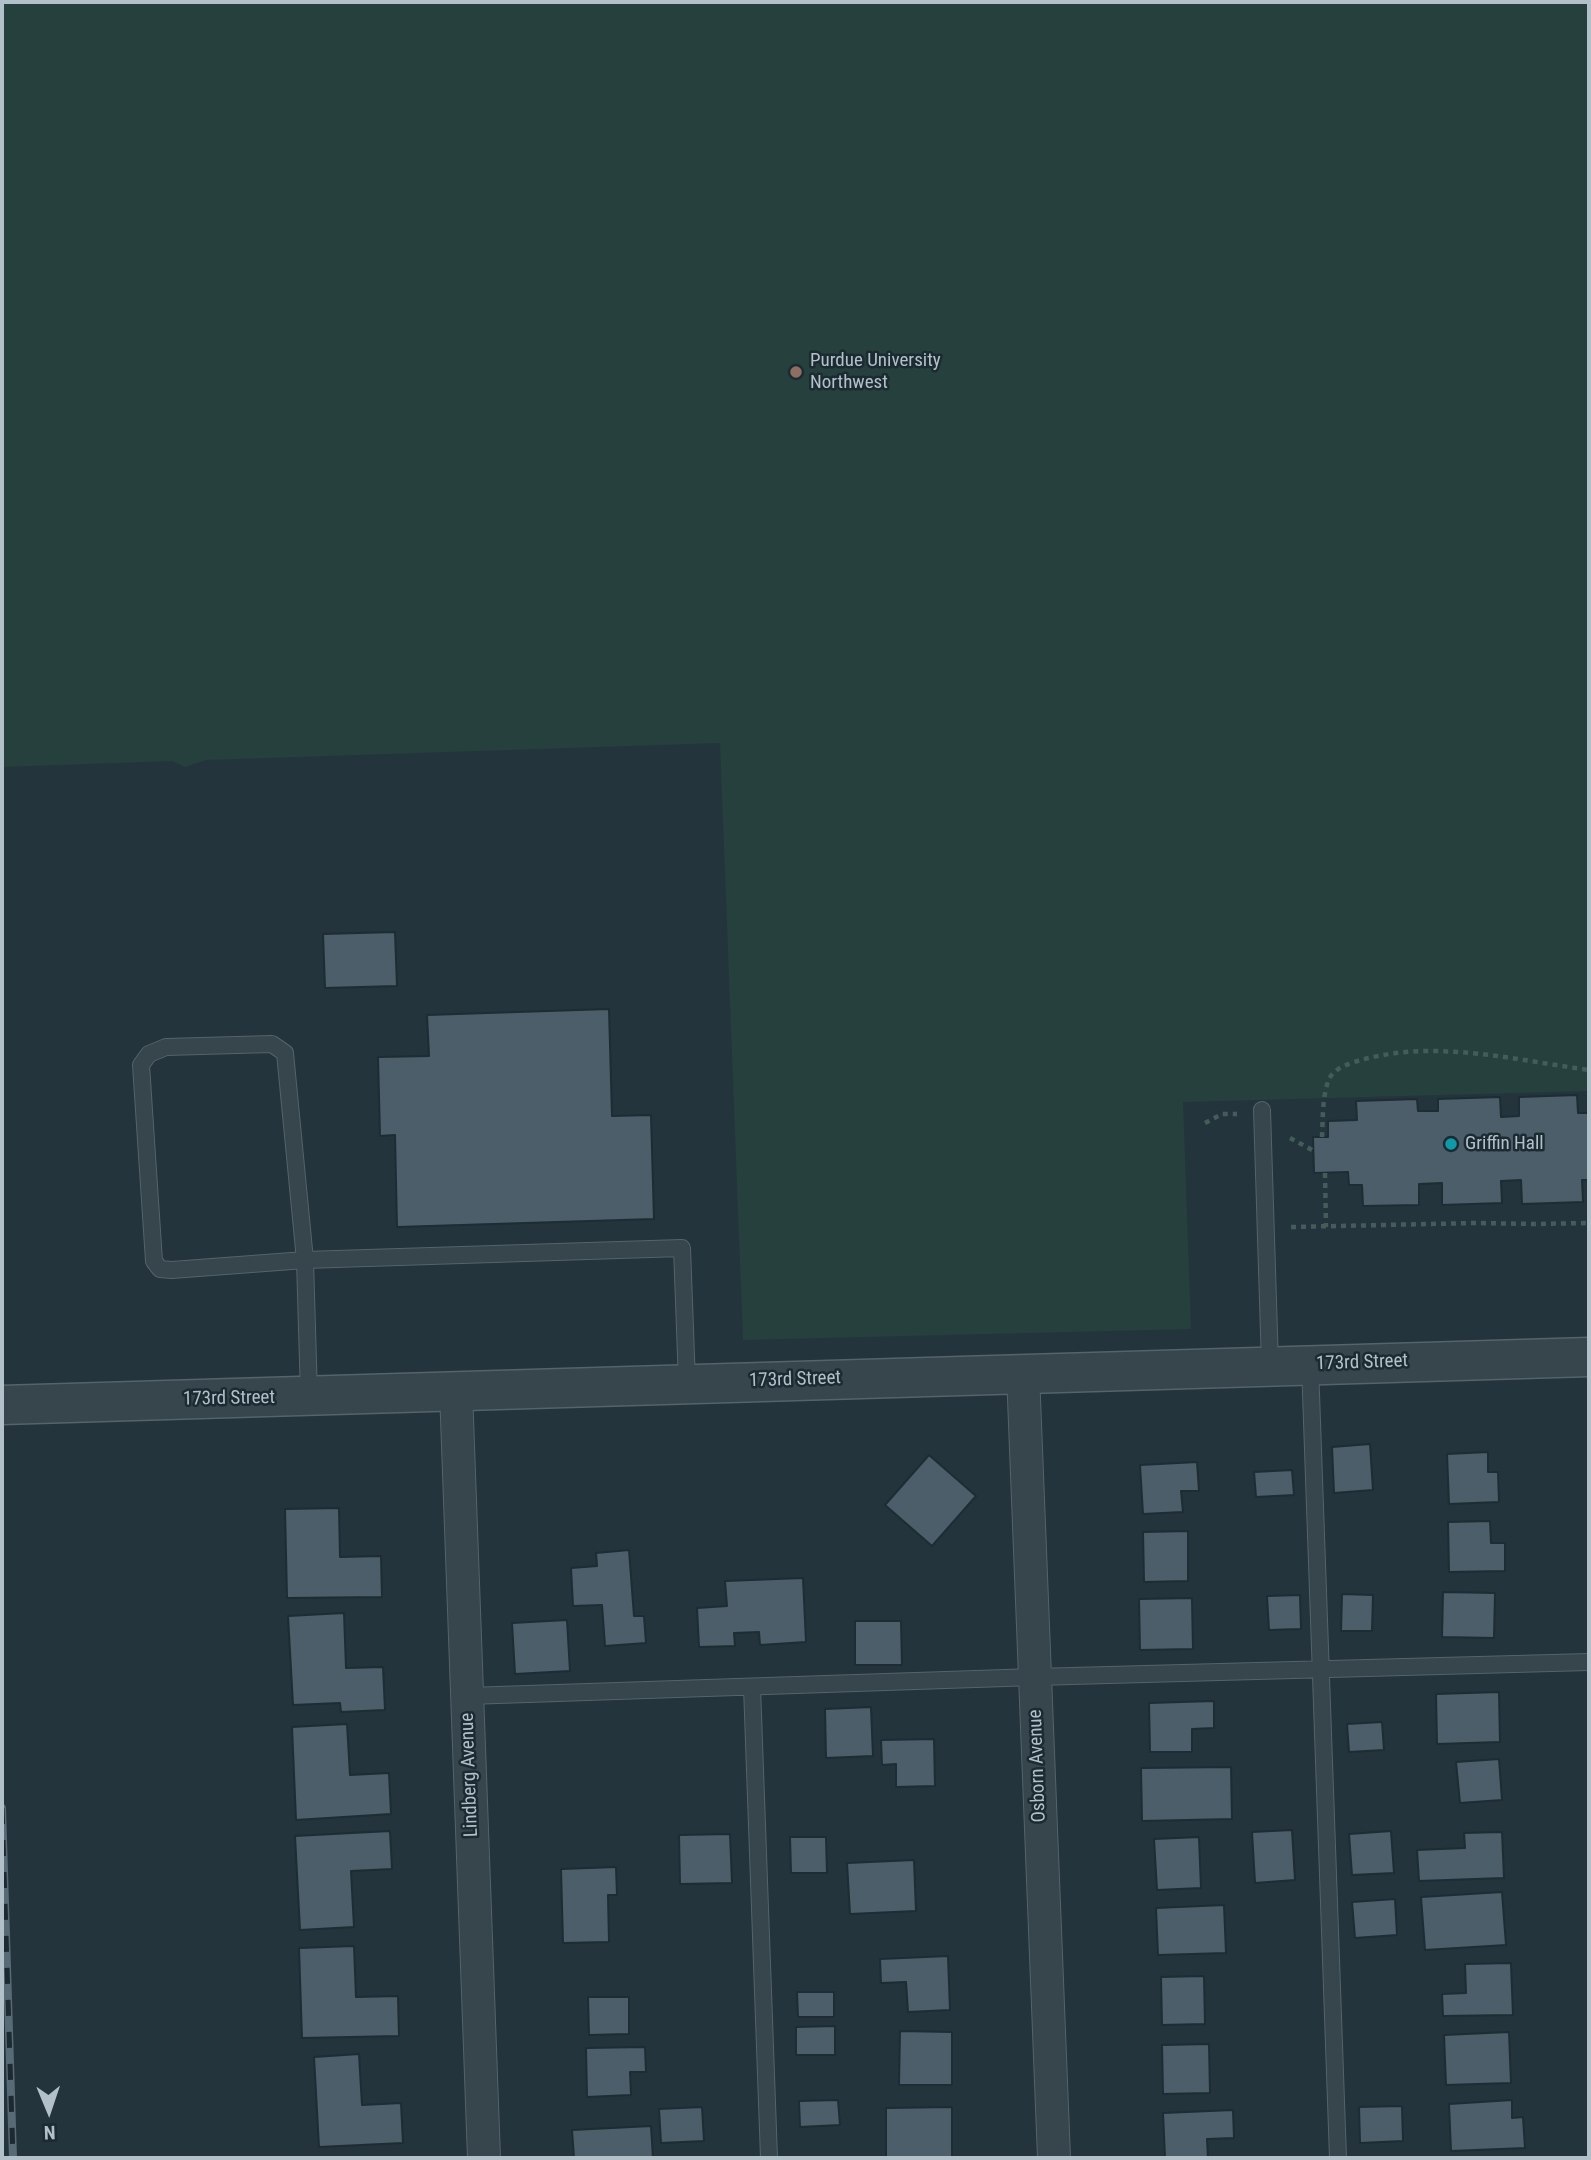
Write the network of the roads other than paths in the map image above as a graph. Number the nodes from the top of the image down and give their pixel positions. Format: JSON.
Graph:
{"nodes":[{"id":1,"x":1262,"y":1110,"type":"dead end"},
{"id":2,"x":305,"y":1260,"type":"junction"},
{"id":3,"x":1589,"y":1357,"type":"edge"},
{"id":4,"x":1310,"y":1365,"type":"junction"},
{"id":5,"x":1270,"y":1366,"type":"junction"},
{"id":6,"x":1023,"y":1373,"type":"junction"},
{"id":7,"x":687,"y":1383,"type":"junction"},
{"id":8,"x":456,"y":1391,"type":"junction"},
{"id":9,"x":309,"y":1396,"type":"junction"},
{"id":10,"x":2,"y":1405,"type":"edge"},
{"id":11,"x":1589,"y":1662,"type":"edge"},
{"id":12,"x":1320,"y":1670,"type":"junction"},
{"id":13,"x":1035,"y":1677,"type":"junction"},
{"id":14,"x":752,"y":1687,"type":"junction"},
{"id":15,"x":468,"y":1696,"type":"junction"},
{"id":16,"x":484,"y":2158,"type":"edge"},
{"id":17,"x":769,"y":2158,"type":"edge"},
{"id":18,"x":1054,"y":2158,"type":"edge"},
{"id":19,"x":1338,"y":2158,"type":"edge"}],
"edges":[{"from":1,"to":5,"type":"lane"},
{"from":2,"to":2,"type":"lane"},
{"from":2,"to":7,"type":"lane"},
{"from":2,"to":9,"type":"lane"},
{"from":3,"to":4,"type":"street","name":"173rd Street"},
{"from":4,"to":5,"type":"street","name":"173rd Street"},
{"from":4,"to":12,"type":"lane"},
{"from":5,"to":6,"type":"street","name":"173rd Street"},
{"from":6,"to":7,"type":"street","name":"173rd Street"},
{"from":6,"to":13,"type":"street","name":"Osborn Avenue"},
{"from":7,"to":8,"type":"street","name":"173rd Street"},
{"from":8,"to":9,"type":"street","name":"173rd Street"},
{"from":8,"to":15,"type":"street","name":"Lindberg Avenue"},
{"from":9,"to":10,"type":"street","name":"173rd Street"},
{"from":11,"to":12,"type":"lane"},
{"from":12,"to":13,"type":"lane"},
{"from":12,"to":19,"type":"lane"},
{"from":13,"to":14,"type":"lane"},
{"from":13,"to":18,"type":"street","name":"Osborn Avenue"},
{"from":14,"to":15,"type":"lane"},
{"from":14,"to":17,"type":"lane"},
{"from":15,"to":16,"type":"street","name":"Lindberg Avenue"}]}
